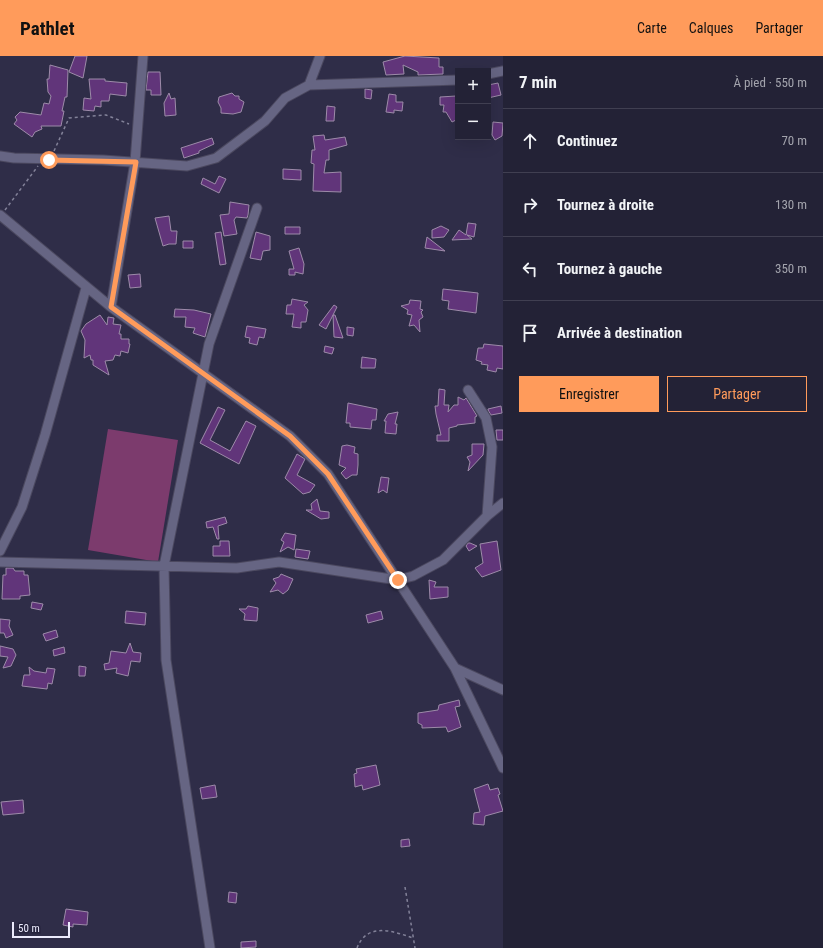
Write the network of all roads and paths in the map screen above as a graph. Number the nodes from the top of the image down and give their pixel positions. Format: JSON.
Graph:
{"nodes":[{"id":1,"x":144,"y":56,"type":"edge"},
{"id":2,"x":320,"y":56,"type":"edge"},
{"id":3,"x":503,"y":71,"type":"edge"},
{"id":4,"x":491,"y":73,"type":"edge"},
{"id":5,"x":455,"y":80,"type":"edge"},
{"id":6,"x":309,"y":85,"type":"junction"},
{"id":7,"x":138,"y":128,"type":"junction"},
{"id":8,"x":0,"y":156,"type":"edge"},
{"id":9,"x":46,"y":160,"type":"junction"},
{"id":10,"x":136,"y":162,"type":"junction"},
{"id":11,"x":257,"y":208,"type":"dead end"},
{"id":12,"x":0,"y":216,"type":"edge"},
{"id":13,"x":86,"y":288,"type":"junction"},
{"id":14,"x":111,"y":307,"type":"junction"},
{"id":15,"x":202,"y":374,"type":"junction"},
{"id":16,"x":468,"y":390,"type":"dead end"},
{"id":17,"x":503,"y":503,"type":"edge"},
{"id":18,"x":487,"y":516,"type":"junction"},
{"id":19,"x":0,"y":551,"type":"edge"},
{"id":20,"x":0,"y":562,"type":"edge"},
{"id":21,"x":164,"y":566,"type":"junction"},
{"id":22,"x":398,"y":580,"type":"junction"},
{"id":23,"x":455,"y":668,"type":"junction"},
{"id":24,"x":503,"y":690,"type":"edge"},
{"id":25,"x":503,"y":768,"type":"edge"},
{"id":26,"x":405,"y":887,"type":"dead end"},
{"id":27,"x":413,"y":938,"type":"junction"},
{"id":28,"x":210,"y":948,"type":"edge"},
{"id":29,"x":357,"y":948,"type":"edge"},
{"id":30,"x":415,"y":948,"type":"edge"}],
"edges":[{"from":1,"to":7,"type":"street"},
{"from":2,"to":6,"type":"street"},
{"from":3,"to":4,"type":"street"},
{"from":5,"to":6,"type":"street"},
{"from":6,"to":10,"type":"street"},
{"from":7,"to":9,"type":"path"},
{"from":7,"to":10,"type":"street"},
{"from":8,"to":9,"type":"street"},
{"from":9,"to":10,"type":"street"},
{"from":9,"to":12,"type":"path"},
{"from":10,"to":14,"type":"street"},
{"from":11,"to":15,"type":"street"},
{"from":12,"to":13,"type":"street"},
{"from":13,"to":14,"type":"street"},
{"from":13,"to":19,"type":"street"},
{"from":14,"to":15,"type":"street"},
{"from":15,"to":21,"type":"street"},
{"from":15,"to":22,"type":"street"},
{"from":16,"to":18,"type":"street"},
{"from":17,"to":18,"type":"street"},
{"from":18,"to":22,"type":"street"},
{"from":20,"to":21,"type":"street"},
{"from":21,"to":22,"type":"street"},
{"from":21,"to":28,"type":"street"},
{"from":22,"to":23,"type":"street"},
{"from":23,"to":24,"type":"street"},
{"from":23,"to":25,"type":"street"},
{"from":26,"to":27,"type":"path"},
{"from":27,"to":29,"type":"path"},
{"from":27,"to":30,"type":"path"}]}
